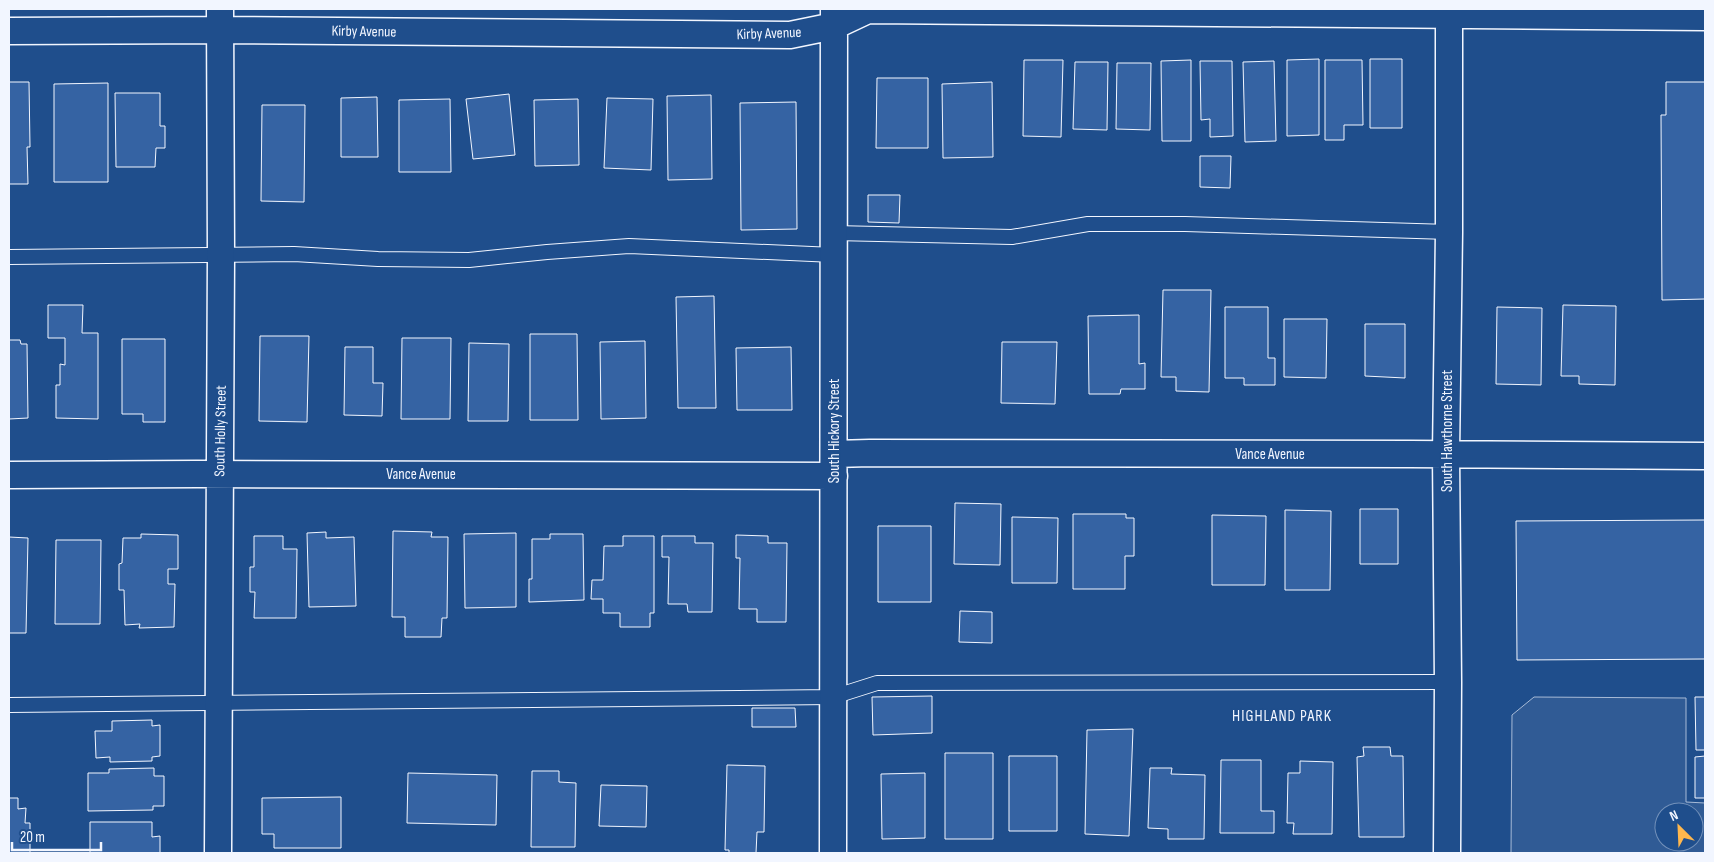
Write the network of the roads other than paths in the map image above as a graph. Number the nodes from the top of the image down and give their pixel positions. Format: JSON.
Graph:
{"nodes":[{"id":1,"x":1449,"y":12,"type":"edge"},
{"id":2,"x":834,"y":17,"type":"edge"},
{"id":3,"x":1705,"y":17,"type":"edge"},
{"id":4,"x":220,"y":19,"type":"edge"},
{"id":5,"x":9,"y":31,"type":"edge"},
{"id":6,"x":1449,"y":232,"type":"junction"},
{"id":7,"x":834,"y":244,"type":"junction"},
{"id":8,"x":221,"y":255,"type":"junction"},
{"id":9,"x":9,"y":257,"type":"edge"},
{"id":10,"x":1446,"y":454,"type":"junction"},
{"id":11,"x":1705,"y":456,"type":"edge"},
{"id":12,"x":834,"y":465,"type":"junction"},
{"id":13,"x":219,"y":474,"type":"junction"},
{"id":14,"x":9,"y":475,"type":"edge"},
{"id":15,"x":1448,"y":682,"type":"junction"},
{"id":16,"x":833,"y":697,"type":"junction"},
{"id":17,"x":218,"y":702,"type":"junction"},
{"id":18,"x":9,"y":706,"type":"edge"},
{"id":19,"x":218,"y":853,"type":"edge"},
{"id":20,"x":833,"y":853,"type":"edge"},
{"id":21,"x":1447,"y":853,"type":"edge"}],
"edges":[{"from":1,"to":2,"type":"street","name":"Kirby Avenue"},
{"from":1,"to":3,"type":"street","name":"Kirby Avenue"},
{"from":1,"to":6,"type":"street","name":"South Hawthorne Street"},
{"from":2,"to":4,"type":"street","name":"Kirby Avenue"},
{"from":2,"to":7,"type":"street","name":"South Hickory Street"},
{"from":4,"to":5,"type":"street","name":"Kirby Avenue"},
{"from":4,"to":8,"type":"street","name":"South Holly Street"},
{"from":6,"to":7,"type":"lane"},
{"from":6,"to":10,"type":"street","name":"South Hawthorne Street"},
{"from":7,"to":8,"type":"lane"},
{"from":7,"to":12,"type":"street","name":"South Hickory Street"},
{"from":8,"to":9,"type":"lane"},
{"from":8,"to":13,"type":"street","name":"South Holly Street"},
{"from":10,"to":11,"type":"street","name":"Vance Avenue"},
{"from":10,"to":12,"type":"street","name":"Vance Avenue"},
{"from":10,"to":15,"type":"street","name":"South Hawthorne Street"},
{"from":12,"to":13,"type":"street","name":"Vance Avenue"},
{"from":12,"to":16,"type":"street","name":"South Hickory Street"},
{"from":13,"to":14,"type":"street","name":"Vance Avenue"},
{"from":13,"to":17,"type":"street","name":"South Holly Street"},
{"from":15,"to":16,"type":"lane"},
{"from":15,"to":21,"type":"street","name":"South Hawthorne Street"},
{"from":16,"to":17,"type":"lane"},
{"from":16,"to":20,"type":"street","name":"South Hickory Street"},
{"from":17,"to":18,"type":"lane"},
{"from":17,"to":19,"type":"street","name":"South Holly Street"}]}
